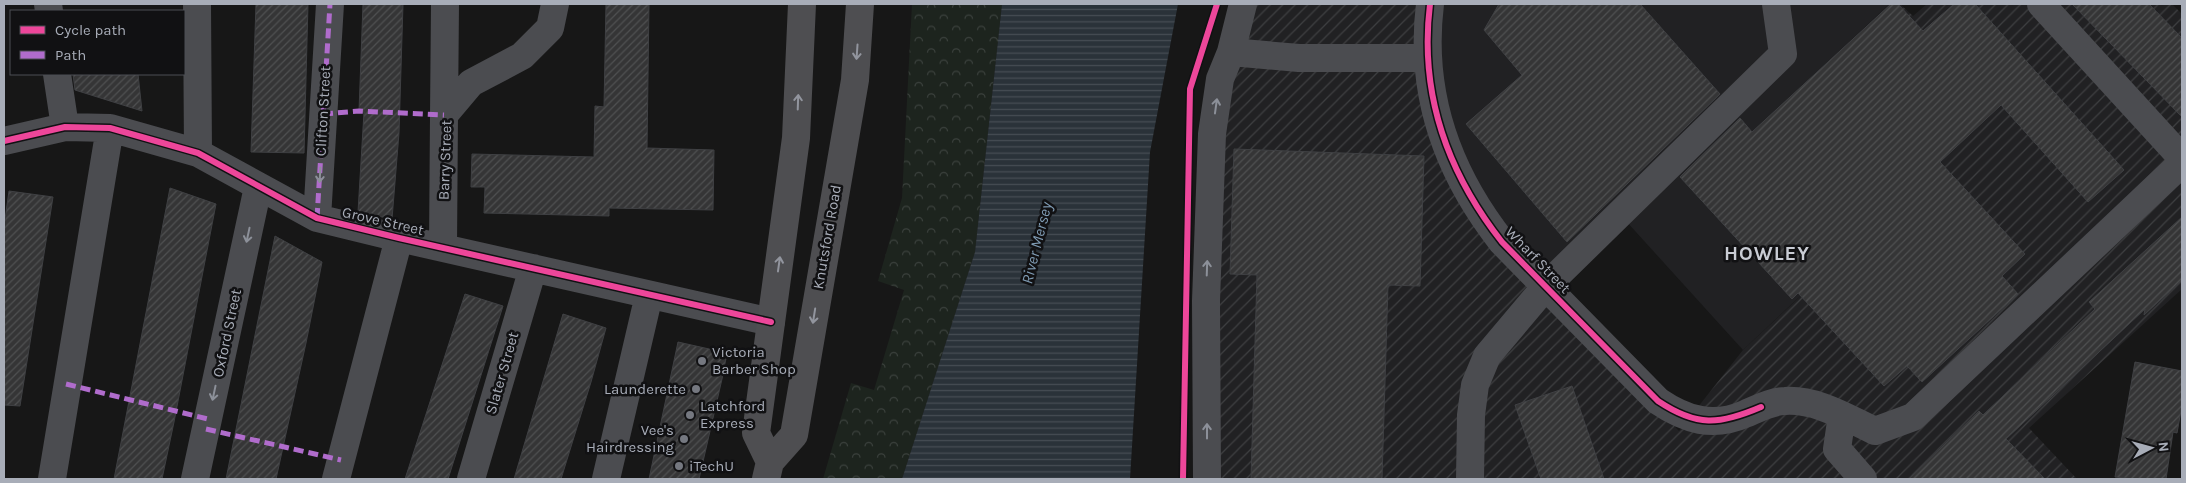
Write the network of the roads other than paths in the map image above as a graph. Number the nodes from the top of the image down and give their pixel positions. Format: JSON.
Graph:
{"nodes":[{"id":1,"x":197,"y":4,"type":"edge"},
{"id":2,"x":330,"y":4,"type":"edge"},
{"id":3,"x":445,"y":4,"type":"edge"},
{"id":4,"x":554,"y":4,"type":"edge"},
{"id":5,"x":802,"y":4,"type":"edge"},
{"id":6,"x":860,"y":4,"type":"edge"},
{"id":7,"x":1243,"y":4,"type":"edge"},
{"id":8,"x":1430,"y":4,"type":"edge"},
{"id":9,"x":1776,"y":4,"type":"edge"},
{"id":10,"x":2041,"y":4,"type":"edge"},
{"id":11,"x":1231,"y":52,"type":"junction"},
{"id":12,"x":1428,"y":58,"type":"junction"},
{"id":13,"x":57,"y":75,"type":"edge"},
{"id":14,"x":444,"y":115,"type":"junction"},
{"id":15,"x":65,"y":127,"type":"junction"},
{"id":16,"x":110,"y":128,"type":"junction"},
{"id":17,"x":4,"y":141,"type":"edge"},
{"id":18,"x":198,"y":153,"type":"junction"},
{"id":19,"x":2182,"y":158,"type":"edge"},
{"id":20,"x":2182,"y":163,"type":"edge"},
{"id":21,"x":258,"y":187,"type":"junction"},
{"id":22,"x":317,"y":218,"type":"junction"},
{"id":23,"x":399,"y":238,"type":"junction"},
{"id":24,"x":443,"y":247,"type":"junction"},
{"id":25,"x":533,"y":268,"type":"junction"},
{"id":26,"x":1546,"y":286,"type":"junction"},
{"id":27,"x":649,"y":295,"type":"junction"},
{"id":28,"x":771,"y":322,"type":"junction"},
{"id":29,"x":1842,"y":415,"type":"junction"},
{"id":30,"x":768,"y":471,"type":"edge"},
{"id":31,"x":52,"y":479,"type":"edge"},
{"id":32,"x":195,"y":479,"type":"edge"},
{"id":33,"x":336,"y":479,"type":"edge"},
{"id":34,"x":471,"y":479,"type":"edge"},
{"id":35,"x":606,"y":479,"type":"edge"},
{"id":36,"x":1207,"y":479,"type":"edge"},
{"id":37,"x":1470,"y":479,"type":"edge"},
{"id":38,"x":1863,"y":479,"type":"edge"}],
"edges":[{"from":1,"to":18,"type":"street"},
{"from":2,"to":22,"type":"street","name":"Clifton Street","one_way":true},
{"from":3,"to":14,"type":"street"},
{"from":4,"to":14,"type":"street","name":"Barry Street"},
{"from":28,"to":5,"type":"highway","name":"Knutsford Road","one_way":true},
{"from":6,"to":30,"type":"highway","name":"Knutsford Road","one_way":true},
{"from":7,"to":11,"type":"street"},
{"from":8,"to":12,"type":"street","name":"Wharf Street"},
{"from":9,"to":26,"type":"street"},
{"from":10,"to":19,"type":"street"},
{"from":11,"to":12,"type":"street"},
{"from":36,"to":11,"type":"street","one_way":true},
{"from":12,"to":26,"type":"street","name":"Wharf Street"},
{"from":13,"to":15,"type":"street"},
{"from":14,"to":24,"type":"street","name":"Barry Street"},
{"from":15,"to":16,"type":"street","name":"Grove Street"},
{"from":15,"to":17,"type":"street","name":"Grove Street"},
{"from":16,"to":18,"type":"street","name":"Grove Street"},
{"from":16,"to":31,"type":"street"},
{"from":18,"to":21,"type":"street","name":"Grove Street"},
{"from":20,"to":29,"type":"street","name":"Wharf Street"},
{"from":21,"to":22,"type":"street","name":"Grove Street"},
{"from":21,"to":32,"type":"street","name":"Oxford Street","one_way":true},
{"from":22,"to":23,"type":"street","name":"Grove Street"},
{"from":23,"to":24,"type":"street","name":"Grove Street"},
{"from":23,"to":33,"type":"street"},
{"from":24,"to":25,"type":"street","name":"Grove Street"},
{"from":25,"to":27,"type":"street","name":"Grove Street"},
{"from":25,"to":34,"type":"street","name":"Slater Street"},
{"from":26,"to":29,"type":"street","name":"Wharf Street"},
{"from":26,"to":37,"type":"street","name":"Wharf Street"},
{"from":27,"to":28,"type":"street","name":"Grove Street"},
{"from":27,"to":35,"type":"street"},
{"from":28,"to":30,"type":"highway","name":"Knutsford Road"},
{"from":29,"to":38,"type":"street"}]}
